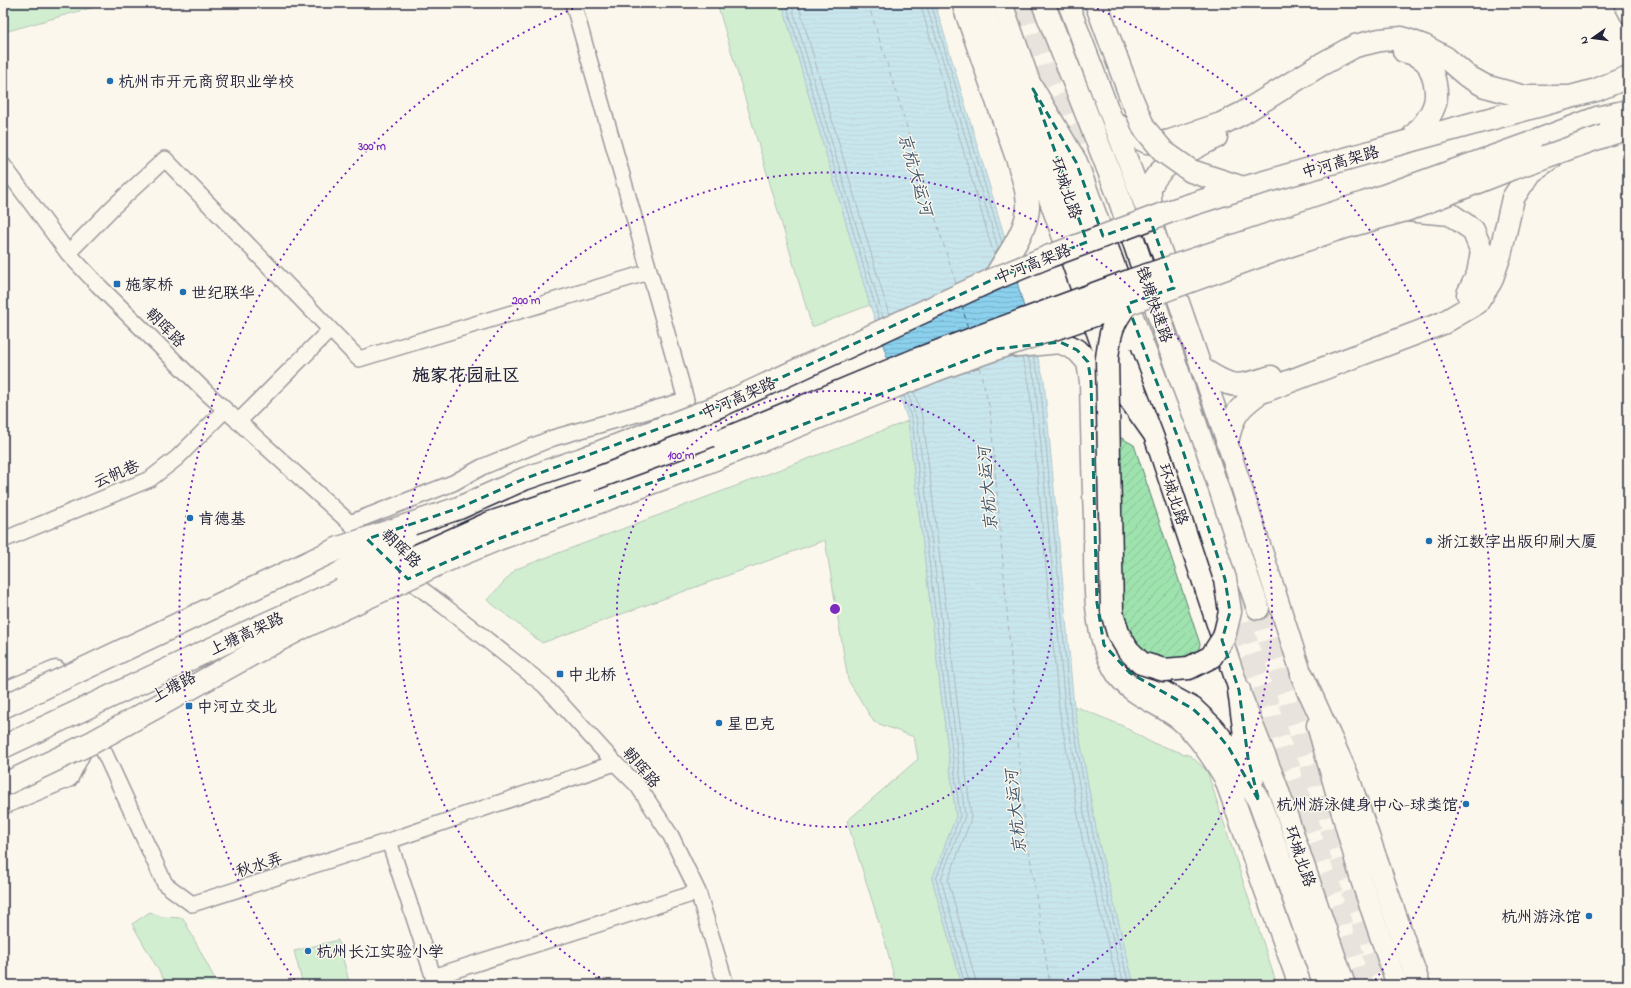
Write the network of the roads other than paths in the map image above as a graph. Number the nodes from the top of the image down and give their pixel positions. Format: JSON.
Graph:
{"nodes":[{"id":1,"x":573,"y":3,"type":"edge"},
{"id":2,"x":963,"y":3,"type":"edge"},
{"id":3,"x":980,"y":3,"type":"edge"},
{"id":4,"x":1002,"y":3,"type":"edge"},
{"id":5,"x":1043,"y":3,"type":"edge"},
{"id":6,"x":1068,"y":3,"type":"edge"},
{"id":7,"x":1096,"y":3,"type":"edge"},
{"id":8,"x":1621,"y":3,"type":"edge"},
{"id":9,"x":1628,"y":16,"type":"edge"},
{"id":10,"x":1628,"y":77,"type":"edge"},
{"id":11,"x":1628,"y":84,"type":"edge"},
{"id":12,"x":1033,"y":89,"type":"junction"},
{"id":13,"x":1596,"y":90,"type":"junction"},
{"id":14,"x":1570,"y":97,"type":"junction"},
{"id":15,"x":1628,"y":108,"type":"edge"},
{"id":16,"x":1628,"y":111,"type":"edge"},
{"id":17,"x":1597,"y":118,"type":"junction"},
{"id":18,"x":1114,"y":123,"type":"junction"},
{"id":19,"x":1628,"y":128,"type":"edge"},
{"id":20,"x":1204,"y":136,"type":"junction"},
{"id":21,"x":1409,"y":141,"type":"junction"},
{"id":22,"x":1561,"y":151,"type":"junction"},
{"id":23,"x":3,"y":165,"type":"edge"},
{"id":24,"x":1243,"y":188,"type":"junction"},
{"id":25,"x":1406,"y":210,"type":"junction"},
{"id":26,"x":1154,"y":227,"type":"junction"},
{"id":27,"x":68,"y":253,"type":"junction"},
{"id":28,"x":649,"y":272,"type":"junction"},
{"id":29,"x":994,"y":279,"type":"junction"},
{"id":30,"x":1127,"y":304,"type":"junction"},
{"id":31,"x":1442,"y":318,"type":"junction"},
{"id":32,"x":330,"y":330,"type":"junction"},
{"id":33,"x":994,"y":348,"type":"junction"},
{"id":34,"x":1202,"y":369,"type":"junction"},
{"id":35,"x":225,"y":410,"type":"junction"},
{"id":36,"x":238,"y":422,"type":"junction"},
{"id":37,"x":1153,"y":432,"type":"junction"},
{"id":38,"x":1228,"y":442,"type":"junction"},
{"id":39,"x":459,"y":508,"type":"junction"},
{"id":40,"x":550,"y":520,"type":"junction"},
{"id":41,"x":350,"y":523,"type":"junction"},
{"id":42,"x":490,"y":523,"type":"junction"},
{"id":43,"x":3,"y":540,"type":"edge"},
{"id":44,"x":373,"y":544,"type":"junction"},
{"id":45,"x":412,"y":582,"type":"junction"},
{"id":46,"x":1258,"y":608,"type":"tunnel mouth"},
{"id":47,"x":1104,"y":645,"type":"junction"},
{"id":48,"x":1302,"y":675,"type":"junction"},
{"id":49,"x":1239,"y":690,"type":"junction"},
{"id":50,"x":3,"y":693,"type":"edge"},
{"id":51,"x":3,"y":707,"type":"edge"},
{"id":52,"x":93,"y":727,"type":"junction"},
{"id":53,"x":3,"y":728,"type":"edge"},
{"id":54,"x":3,"y":747,"type":"edge"},
{"id":55,"x":615,"y":763,"type":"junction"},
{"id":56,"x":3,"y":769,"type":"edge"},
{"id":57,"x":3,"y":785,"type":"edge"},
{"id":58,"x":1259,"y":801,"type":"junction"},
{"id":59,"x":3,"y":804,"type":"edge"},
{"id":60,"x":389,"y":841,"type":"junction"},
{"id":61,"x":698,"y":892,"type":"junction"},
{"id":62,"x":435,"y":981,"type":"edge"},
{"id":63,"x":726,"y":985,"type":"edge"},
{"id":64,"x":1300,"y":985,"type":"edge"},
{"id":65,"x":1325,"y":985,"type":"edge"},
{"id":66,"x":1345,"y":985,"type":"edge"},
{"id":67,"x":1397,"y":985,"type":"edge"},
{"id":68,"x":1419,"y":985,"type":"edge"}],
"edges":[{"from":1,"to":28,"type":"street"},
{"from":2,"to":29,"type":"highway"},
{"from":3,"to":37,"type":"highway"},
{"from":4,"to":12,"type":"main road","name":"环城北路"},
{"from":5,"to":46,"type":"highway","name":"钱塘快速路"},
{"from":6,"to":18,"type":"main road"},
{"from":7,"to":24,"type":"highway","bridge":true},
{"from":8,"to":9,"type":"street"},
{"from":10,"to":13,"type":"highway","name":"中河高架路"},
{"from":11,"to":13,"type":"highway"},
{"from":12,"to":30,"type":"highway","bridge":true},
{"from":12,"to":37,"type":"main road","name":"环城北路"},
{"from":13,"to":14,"type":"highway","name":"中河高架路"},
{"from":14,"to":20,"type":"highway"},
{"from":14,"to":21,"type":"highway","name":"中河高架路"},
{"from":15,"to":17,"type":"highway"},
{"from":16,"to":17,"type":"highway","name":"中河高架路"},
{"from":17,"to":42,"type":"highway","name":"中河高架路","bridge":true},
{"from":18,"to":20,"type":"highway"},
{"from":18,"to":26,"type":"main road"},
{"from":19,"to":22,"type":"highway","bridge":true},
{"from":20,"to":21,"type":"highway"},
{"from":20,"to":26,"type":"highway"},
{"from":21,"to":24,"type":"highway","name":"中河高架路","bridge":true},
{"from":22,"to":25,"type":"highway","bridge":true},
{"from":22,"to":31,"type":"highway","bridge":true},
{"from":23,"to":27,"type":"street","name":"朝晖路"},
{"from":24,"to":29,"type":"highway","name":"中河高架路","bridge":true},
{"from":25,"to":30,"type":"highway","bridge":true},
{"from":25,"to":31,"type":"highway"},
{"from":26,"to":34,"type":"main road"},
{"from":27,"to":32,"type":"street"},
{"from":27,"to":35,"type":"street","name":"朝晖路"},
{"from":28,"to":32,"type":"street"},
{"from":28,"to":41,"type":"street"},
{"from":29,"to":39,"type":"highway","name":"中河高架路","bridge":true},
{"from":30,"to":33,"type":"highway","bridge":true},
{"from":31,"to":34,"type":"highway"},
{"from":31,"to":38,"type":"highway"},
{"from":32,"to":36,"type":"street"},
{"from":33,"to":40,"type":"highway","bridge":true},
{"from":33,"to":47,"type":"highway","bridge":true},
{"from":34,"to":38,"type":"main road"},
{"from":35,"to":36,"type":"street","name":"朝晖路"},
{"from":35,"to":43,"type":"street","name":"云帆巷"},
{"from":36,"to":41,"type":"street","name":"朝晖路"},
{"from":37,"to":49,"type":"main road","name":"环城北路"},
{"from":38,"to":48,"type":"main road"},
{"from":39,"to":51,"type":"highway","bridge":true},
{"from":39,"to":53,"type":"highway","name":"上塘高架路","bridge":true},
{"from":40,"to":42,"type":"highway","bridge":true},
{"from":40,"to":57,"type":"highway","bridge":true},
{"from":41,"to":44,"type":"street","name":"朝晖路"},
{"from":42,"to":54,"type":"highway","name":"上塘高架路","bridge":true},
{"from":44,"to":45,"type":"street","name":"朝晖路"},
{"from":44,"to":50,"type":"main road"},
{"from":45,"to":52,"type":"main road","name":"上塘路"},
{"from":45,"to":55,"type":"street","name":"朝晖路"},
{"from":47,"to":58,"type":"highway"},
{"from":47,"to":64,"type":"highway"},
{"from":48,"to":67,"type":"main road"},
{"from":48,"to":68,"type":"highway"},
{"from":49,"to":58,"type":"highway"},
{"from":49,"to":66,"type":"main road","name":"环城北路"},
{"from":52,"to":56,"type":"main road","name":"上塘路"},
{"from":52,"to":59,"type":"main road"},
{"from":52,"to":60,"type":"street","name":"秋水弄"},
{"from":55,"to":60,"type":"street"},
{"from":55,"to":61,"type":"street","name":"朝晖路"},
{"from":58,"to":65,"type":"highway"},
{"from":60,"to":62,"type":"street"},
{"from":61,"to":62,"type":"street"},
{"from":61,"to":63,"type":"street","name":"朝晖路"}]}
